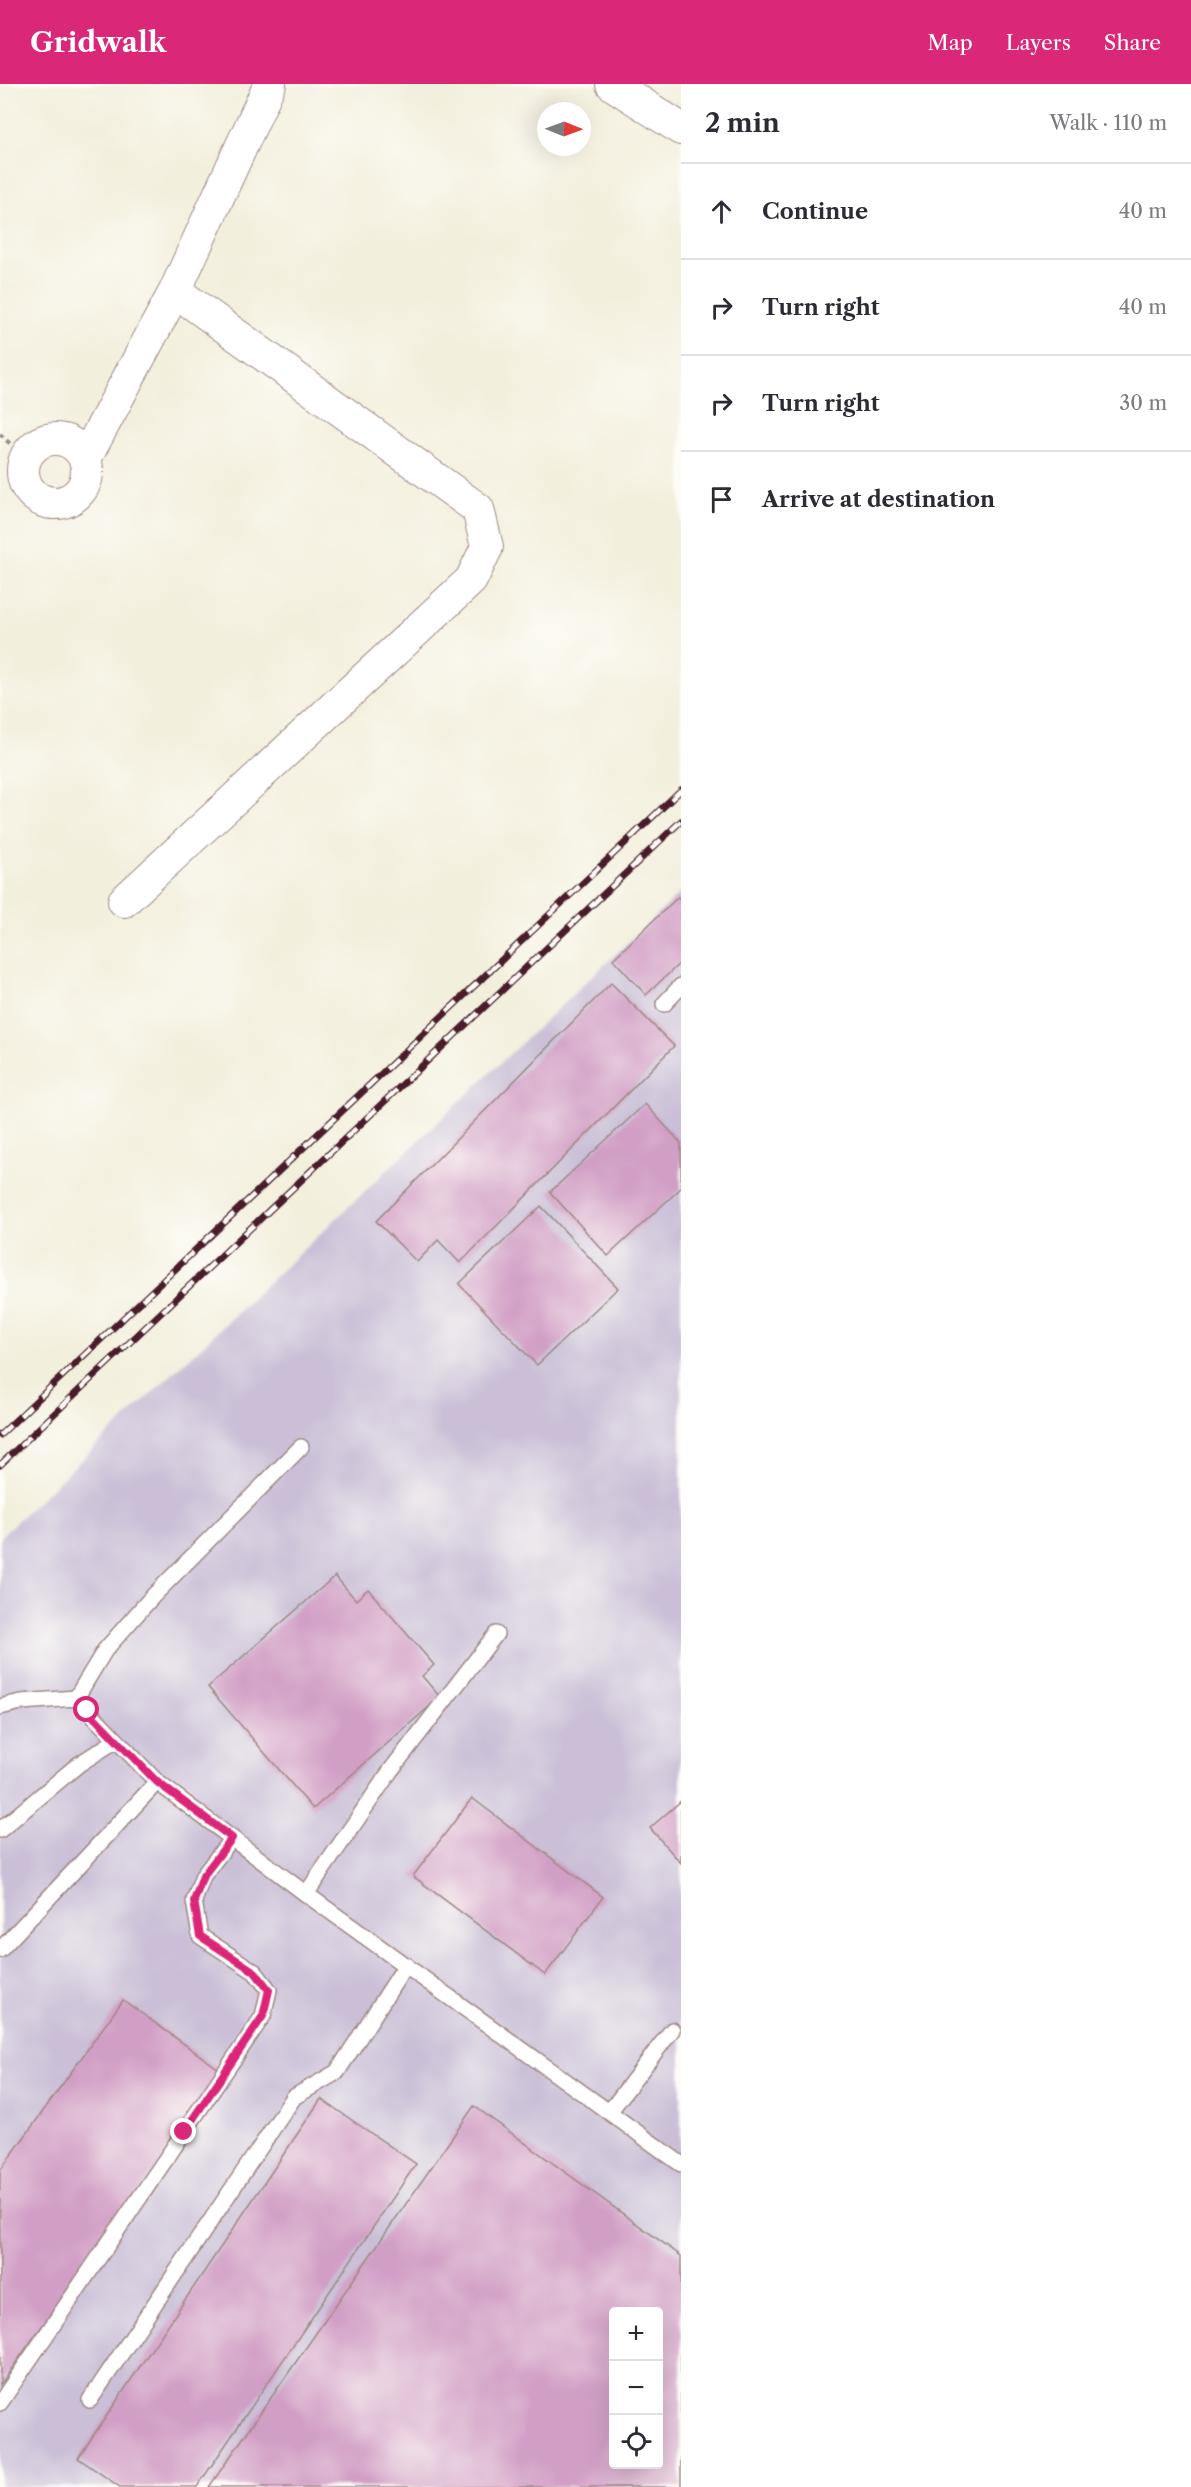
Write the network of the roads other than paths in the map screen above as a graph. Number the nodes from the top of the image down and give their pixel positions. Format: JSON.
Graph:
{"nodes":[{"id":1,"x":270,"y":84,"type":"edge"},
{"id":2,"x":612,"y":84,"type":"edge"},
{"id":3,"x":681,"y":129,"type":"edge"},
{"id":4,"x":175,"y":291,"type":"junction"},
{"id":5,"x":85,"y":459,"type":"junction"},
{"id":6,"x":124,"y":901,"type":"dead end"},
{"id":7,"x":681,"y":986,"type":"edge"},
{"id":8,"x":664,"y":1004,"type":"dead end"},
{"id":9,"x":301,"y":1447,"type":"dead end"},
{"id":10,"x":496,"y":1634,"type":"dead end"},
{"id":11,"x":76,"y":1698,"type":"junction"},
{"id":12,"x":0,"y":1707,"type":"edge"},
{"id":13,"x":115,"y":1741,"type":"junction"},
{"id":14,"x":157,"y":1782,"type":"junction"},
{"id":15,"x":0,"y":1830,"type":"edge"},
{"id":16,"x":232,"y":1838,"type":"junction"},
{"id":17,"x":306,"y":1894,"type":"junction"},
{"id":18,"x":0,"y":1950,"type":"edge"},
{"id":19,"x":406,"y":1965,"type":"junction"},
{"id":20,"x":672,"y":2030,"type":"dead end"},
{"id":21,"x":610,"y":2111,"type":"junction"},
{"id":22,"x":681,"y":2164,"type":"edge"},
{"id":23,"x":90,"y":2400,"type":"dead end"},
{"id":24,"x":0,"y":2403,"type":"edge"}],
"edges":[{"from":1,"to":4,"type":"street"},
{"from":2,"to":3,"type":"street"},
{"from":4,"to":5,"type":"street"},
{"from":4,"to":6,"type":"street"},
{"from":5,"to":5,"type":"street"},
{"from":7,"to":8,"type":"lane"},
{"from":9,"to":11,"type":"lane"},
{"from":10,"to":17,"type":"lane"},
{"from":11,"to":12,"type":"lane"},
{"from":11,"to":13,"type":"lane"},
{"from":13,"to":14,"type":"lane"},
{"from":13,"to":15,"type":"lane"},
{"from":14,"to":16,"type":"lane"},
{"from":14,"to":18,"type":"lane"},
{"from":16,"to":17,"type":"lane"},
{"from":16,"to":24,"type":"lane"},
{"from":17,"to":19,"type":"lane"},
{"from":19,"to":21,"type":"lane"},
{"from":19,"to":23,"type":"lane"},
{"from":20,"to":21,"type":"lane"},
{"from":21,"to":22,"type":"lane"}]}
